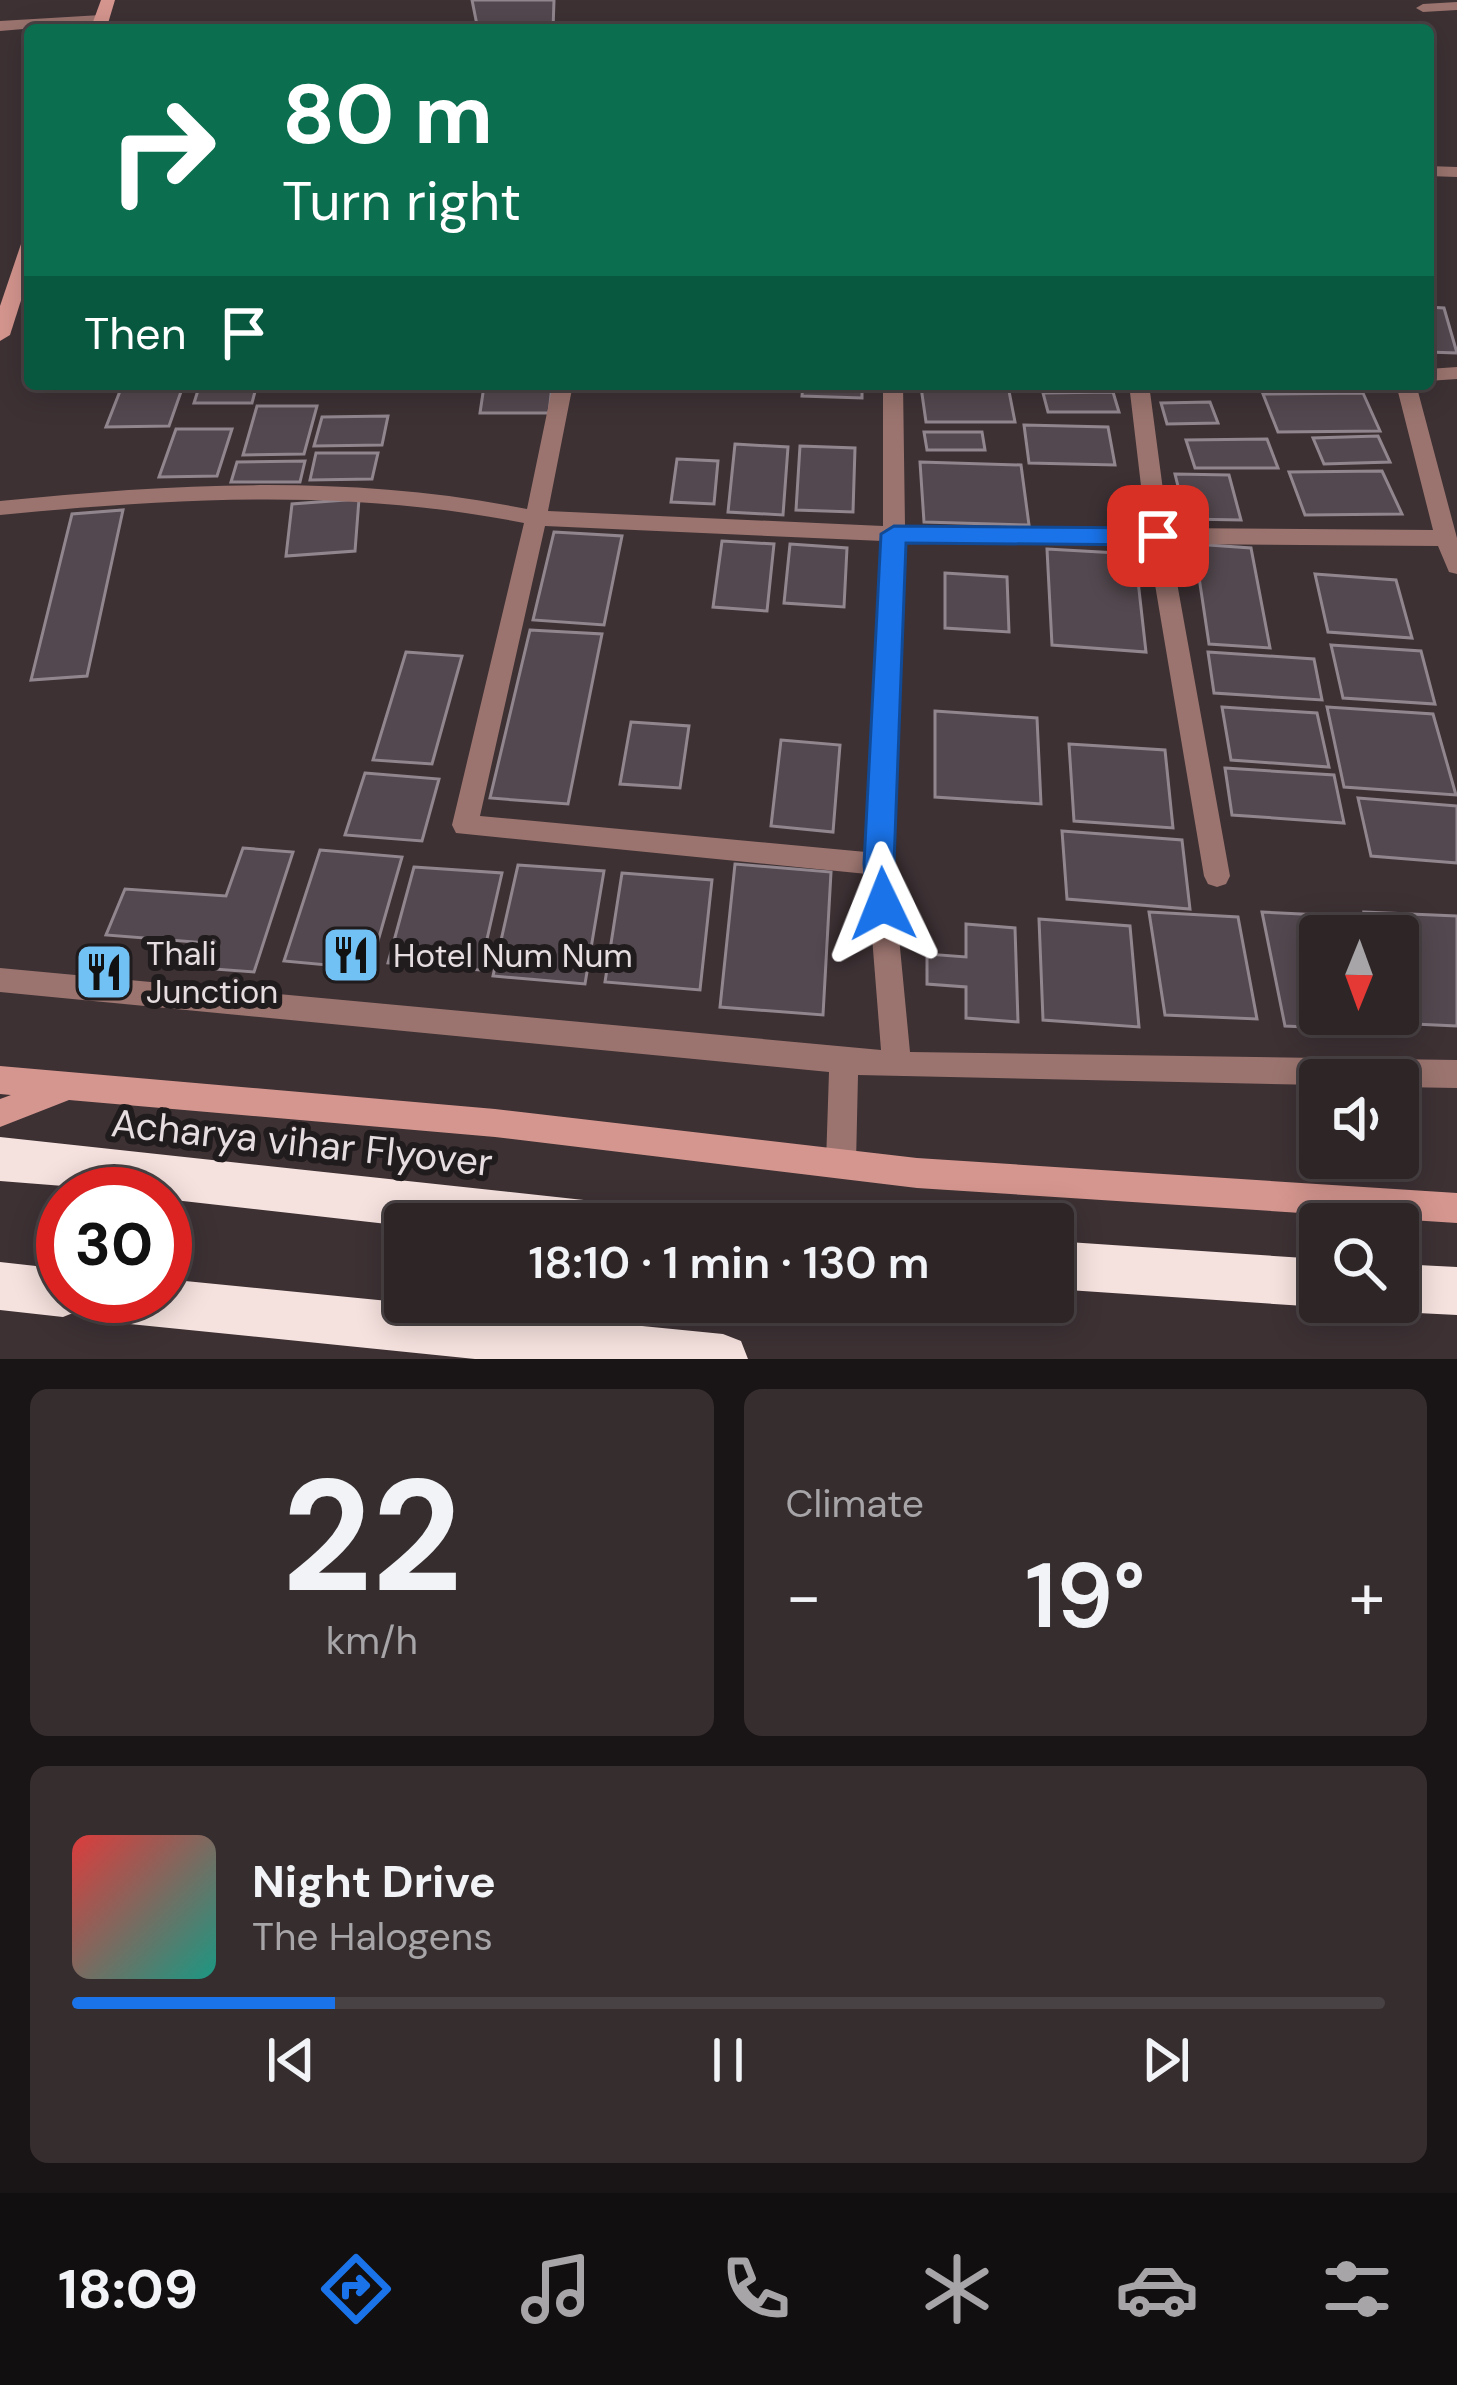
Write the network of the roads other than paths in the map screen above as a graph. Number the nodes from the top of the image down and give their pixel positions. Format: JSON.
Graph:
{"nodes":[{"id":1,"x":1457,"y":6,"type":"edge"},
{"id":2,"x":1423,"y":8,"type":"dead end"},
{"id":3,"x":24,"y":262,"type":"edge"},
{"id":4,"x":0,"y":335,"type":"edge"},
{"id":5,"x":562,"y":390,"type":"edge"},
{"id":6,"x":893,"y":390,"type":"edge"},
{"id":7,"x":1140,"y":390,"type":"edge"},
{"id":8,"x":1408,"y":390,"type":"edge"},
{"id":9,"x":0,"y":508,"type":"edge"},
{"id":10,"x":536,"y":518,"type":"junction"},
{"id":11,"x":894,"y":534,"type":"junction"},
{"id":12,"x":1158,"y":536,"type":"junction"},
{"id":13,"x":1446,"y":538,"type":"junction"},
{"id":14,"x":1457,"y":566,"type":"edge"},
{"id":15,"x":879,"y":864,"type":"junction"},
{"id":16,"x":1216,"y":875,"type":"dead end"},
{"id":17,"x":0,"y":980,"type":"edge"},
{"id":18,"x":844,"y":1059,"type":"junction"},
{"id":19,"x":897,"y":1065,"type":"junction"},
{"id":20,"x":1457,"y":1074,"type":"edge"},
{"id":21,"x":0,"y":1080,"type":"edge"},
{"id":22,"x":70,"y":1086,"type":"junction"},
{"id":23,"x":0,"y":1113,"type":"edge"},
{"id":24,"x":0,"y":1159,"type":"edge"},
{"id":25,"x":841,"y":1163,"type":"junction"},
{"id":26,"x":401,"y":1203,"type":"edge"},
{"id":27,"x":1457,"y":1208,"type":"edge"},
{"id":28,"x":1074,"y":1266,"type":"edge"},
{"id":29,"x":1299,"y":1282,"type":"edge"},
{"id":30,"x":0,"y":1286,"type":"edge"},
{"id":31,"x":1419,"y":1289,"type":"edge"},
{"id":32,"x":36,"y":1290,"type":"edge"},
{"id":33,"x":1457,"y":1292,"type":"edge"},
{"id":34,"x":192,"y":1306,"type":"edge"},
{"id":35,"x":723,"y":1359,"type":"edge"}],
"edges":[{"from":1,"to":2,"type":"street"},
{"from":3,"to":4,"type":"street"},
{"from":5,"to":10,"type":"street"},
{"from":6,"to":11,"type":"street"},
{"from":7,"to":12,"type":"street"},
{"from":8,"to":13,"type":"street"},
{"from":9,"to":10,"type":"street"},
{"from":10,"to":11,"type":"street"},
{"from":10,"to":15,"type":"street"},
{"from":11,"to":12,"type":"street"},
{"from":11,"to":15,"type":"street"},
{"from":12,"to":13,"type":"street"},
{"from":12,"to":16,"type":"street"},
{"from":13,"to":14,"type":"street"},
{"from":15,"to":19,"type":"street"},
{"from":17,"to":18,"type":"street"},
{"from":18,"to":19,"type":"street"},
{"from":18,"to":25,"type":"street"},
{"from":19,"to":20,"type":"street"},
{"from":21,"to":22,"type":"street"},
{"from":22,"to":23,"type":"street"},
{"from":22,"to":25,"type":"street"},
{"from":24,"to":26,"type":"highway","name":"Acharya vihar Flyover"},
{"from":25,"to":27,"type":"street"},
{"from":28,"to":29,"type":"highway"},
{"from":30,"to":32,"type":"highway"},
{"from":31,"to":33,"type":"highway"},
{"from":34,"to":35,"type":"highway"}]}
